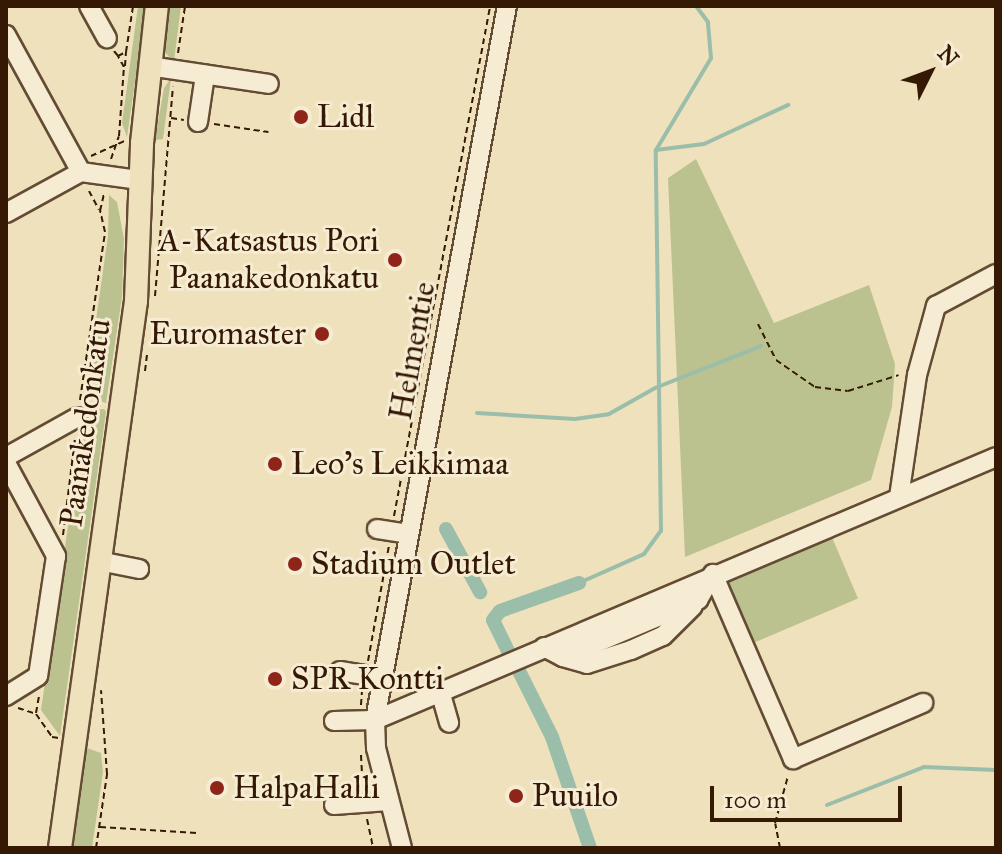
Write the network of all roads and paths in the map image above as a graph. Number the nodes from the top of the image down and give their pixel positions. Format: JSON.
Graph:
{"nodes":[{"id":1,"x":89,"y":6,"type":"edge"},
{"id":2,"x":133,"y":6,"type":"edge"},
{"id":3,"x":157,"y":6,"type":"edge"},
{"id":4,"x":507,"y":6,"type":"edge"},
{"id":5,"x":6,"y":35,"type":"edge"},
{"id":6,"x":107,"y":38,"type":"joint"},
{"id":7,"x":126,"y":52,"type":"junction"},
{"id":8,"x":118,"y":56,"type":"junction"},
{"id":9,"x":149,"y":66,"type":"junction"},
{"id":10,"x":124,"y":67,"type":"junction"},
{"id":11,"x":205,"y":75,"type":"junction"},
{"id":12,"x":269,"y":84,"type":"dead end"},
{"id":13,"x":169,"y":118,"type":"dead end"},
{"id":14,"x":198,"y":122,"type":"junction"},
{"id":15,"x":268,"y":132,"type":"dead end"},
{"id":16,"x":142,"y":143,"type":"junction"},
{"id":17,"x":113,"y":147,"type":"junction"},
{"id":18,"x":78,"y":167,"type":"junction"},
{"id":19,"x":108,"y":178,"type":"junction"},
{"id":20,"x":139,"y":180,"type":"junction"},
{"id":21,"x":6,"y":213,"type":"edge"},
{"id":22,"x":996,"y":274,"type":"edge"},
{"id":23,"x":758,"y":324,"type":"dead end"},
{"id":24,"x":917,"y":375,"type":"junction"},
{"id":25,"x":78,"y":417,"type":"junction"},
{"id":26,"x":6,"y":457,"type":"edge"},
{"id":27,"x":996,"y":457,"type":"edge"},
{"id":28,"x":6,"y":463,"type":"edge"},
{"id":29,"x":899,"y":497,"type":"junction"},
{"id":30,"x":377,"y":529,"type":"dead end"},
{"id":31,"x":409,"y":534,"type":"junction"},
{"id":32,"x":61,"y":547,"type":"dead end"},
{"id":33,"x":99,"y":561,"type":"junction"},
{"id":34,"x":139,"y":569,"type":"dead end"},
{"id":35,"x":713,"y":574,"type":"junction"},
{"id":36,"x":544,"y":647,"type":"junction"},
{"id":37,"x":340,"y":671,"type":"dead end"},
{"id":38,"x":383,"y":678,"type":"junction"},
{"id":39,"x":39,"y":681,"type":"junction"},
{"id":40,"x":101,"y":682,"type":"dead end"},
{"id":41,"x":440,"y":691,"type":"junction"},
{"id":42,"x":7,"y":700,"type":"edge"},
{"id":43,"x":923,"y":703,"type":"dead end"},
{"id":44,"x":36,"y":714,"type":"junction"},
{"id":45,"x":375,"y":720,"type":"junction"},
{"id":46,"x":334,"y":721,"type":"dead end"},
{"id":47,"x":449,"y":723,"type":"dead end"},
{"id":48,"x":74,"y":741,"type":"junction"},
{"id":49,"x":793,"y":759,"type":"junction"},
{"id":50,"x":389,"y":801,"type":"junction"},
{"id":51,"x":334,"y":805,"type":"dead end"},
{"id":52,"x":99,"y":827,"type":"junction"},
{"id":53,"x":197,"y":833,"type":"dead end"},
{"id":54,"x":60,"y":848,"type":"edge"},
{"id":55,"x":96,"y":848,"type":"edge"},
{"id":56,"x":402,"y":848,"type":"edge"},
{"id":57,"x":780,"y":848,"type":"edge"}],
"edges":[{"from":1,"to":6,"type":"street"},
{"from":2,"to":7,"type":"path"},
{"from":3,"to":9,"type":"main road","name":"Paanakedonkatu"},
{"from":4,"to":31,"type":"street","name":"Helmentie"},
{"from":5,"to":18,"type":"street"},
{"from":6,"to":8,"type":"path"},
{"from":7,"to":8,"type":"path"},
{"from":7,"to":10,"type":"path"},
{"from":8,"to":10,"type":"path"},
{"from":9,"to":11,"type":"street"},
{"from":9,"to":16,"type":"main road","name":"Paanakedonkatu"},
{"from":10,"to":17,"type":"path"},
{"from":11,"to":12,"type":"street"},
{"from":11,"to":14,"type":"street"},
{"from":13,"to":14,"type":"path"},
{"from":14,"to":15,"type":"path"},
{"from":16,"to":17,"type":"path"},
{"from":16,"to":20,"type":"main road","name":"Paanakedonkatu"},
{"from":17,"to":18,"type":"path"},
{"from":17,"to":19,"type":"path"},
{"from":18,"to":19,"type":"street"},
{"from":18,"to":21,"type":"street"},
{"from":19,"to":20,"type":"street"},
{"from":19,"to":25,"type":"path"},
{"from":20,"to":33,"type":"main road","name":"Paanakedonkatu"},
{"from":22,"to":24,"type":"street"},
{"from":23,"to":24,"type":"path"},
{"from":24,"to":29,"type":"street"},
{"from":25,"to":26,"type":"street"},
{"from":25,"to":32,"type":"path"},
{"from":27,"to":29,"type":"street"},
{"from":28,"to":39,"type":"street","name":"Paanakedonkatu"},
{"from":29,"to":35,"type":"street"},
{"from":30,"to":31,"type":"street"},
{"from":31,"to":38,"type":"street","name":"Helmentie"},
{"from":33,"to":34,"type":"street"},
{"from":33,"to":48,"type":"main road","name":"Paanakedonkatu"},
{"from":35,"to":36,"type":"street"},
{"from":35,"to":36,"type":"street"},
{"from":35,"to":49,"type":"street"},
{"from":36,"to":41,"type":"street"},
{"from":37,"to":38,"type":"street"},
{"from":38,"to":45,"type":"street","name":"Helmentie"},
{"from":39,"to":42,"type":"street"},
{"from":39,"to":44,"type":"path"},
{"from":40,"to":52,"type":"path"},
{"from":41,"to":45,"type":"street"},
{"from":41,"to":47,"type":"street"},
{"from":42,"to":44,"type":"path"},
{"from":43,"to":49,"type":"street"},
{"from":44,"to":48,"type":"path"},
{"from":45,"to":46,"type":"street"},
{"from":45,"to":50,"type":"street","name":"Helmentie"},
{"from":48,"to":54,"type":"main road","name":"Paanakedonkatu"},
{"from":49,"to":57,"type":"path"},
{"from":50,"to":51,"type":"street"},
{"from":50,"to":56,"type":"street","name":"Helmentie"},
{"from":52,"to":53,"type":"path"},
{"from":52,"to":55,"type":"path"}]}
